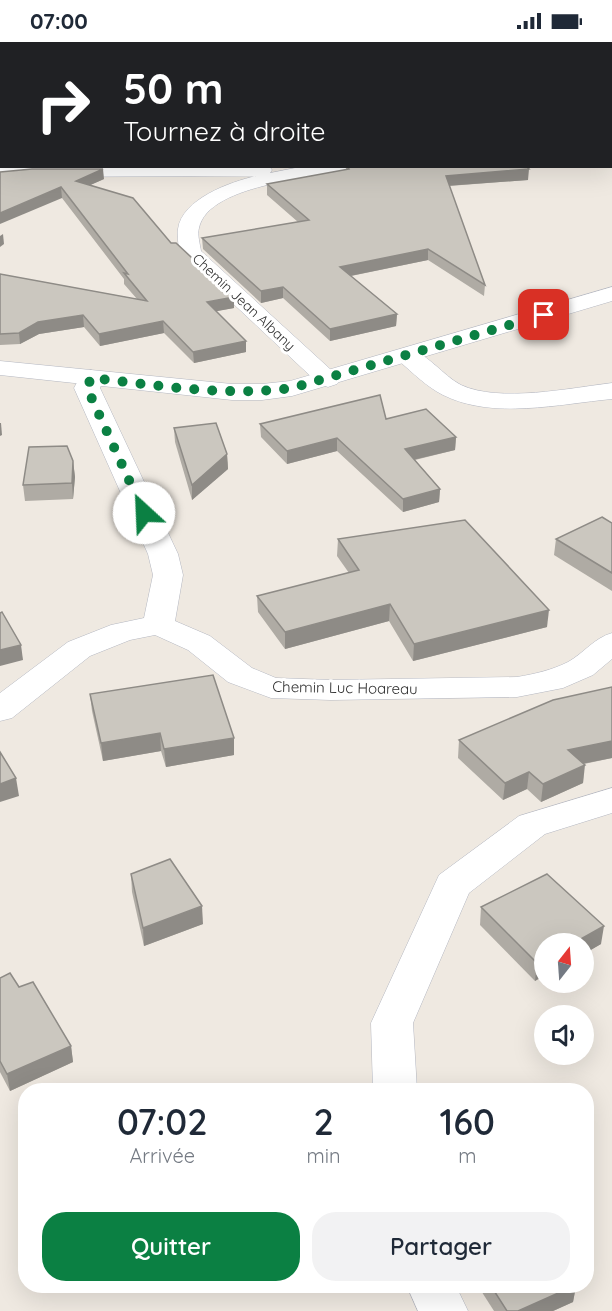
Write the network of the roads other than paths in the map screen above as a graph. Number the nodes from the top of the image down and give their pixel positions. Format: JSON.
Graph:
{"nodes":[{"id":1,"x":345,"y":168,"type":"edge"},
{"id":2,"x":0,"y":171,"type":"edge"},
{"id":3,"x":300,"y":173,"type":"junction"},
{"id":4,"x":612,"y":294,"type":"edge"},
{"id":5,"x":408,"y":356,"type":"junction"},
{"id":6,"x":0,"y":368,"type":"edge"},
{"id":7,"x":91,"y":378,"type":"junction"},
{"id":8,"x":328,"y":379,"type":"junction"},
{"id":9,"x":612,"y":391,"type":"edge"},
{"id":10,"x":158,"y":625,"type":"junction"},
{"id":11,"x":612,"y":643,"type":"edge"},
{"id":12,"x":0,"y":710,"type":"edge"},
{"id":13,"x":612,"y":800,"type":"edge"},
{"id":14,"x":395,"y":1083,"type":"edge"},
{"id":15,"x":435,"y":1293,"type":"edge"},
{"id":16,"x":443,"y":1311,"type":"edge"}],
"edges":[{"from":1,"to":3,"type":"street","name":"Chemin Jean Albany"},
{"from":2,"to":3,"type":"street"},
{"from":3,"to":8,"type":"street","name":"Chemin Jean Albany"},
{"from":4,"to":5,"type":"street"},
{"from":5,"to":8,"type":"street"},
{"from":5,"to":9,"type":"street"},
{"from":6,"to":7,"type":"street"},
{"from":7,"to":8,"type":"street"},
{"from":7,"to":10,"type":"street"},
{"from":10,"to":11,"type":"street","name":"Chemin Luc Hoareau"},
{"from":10,"to":12,"type":"street"},
{"from":13,"to":14,"type":"street"},
{"from":15,"to":16,"type":"street"}]}
